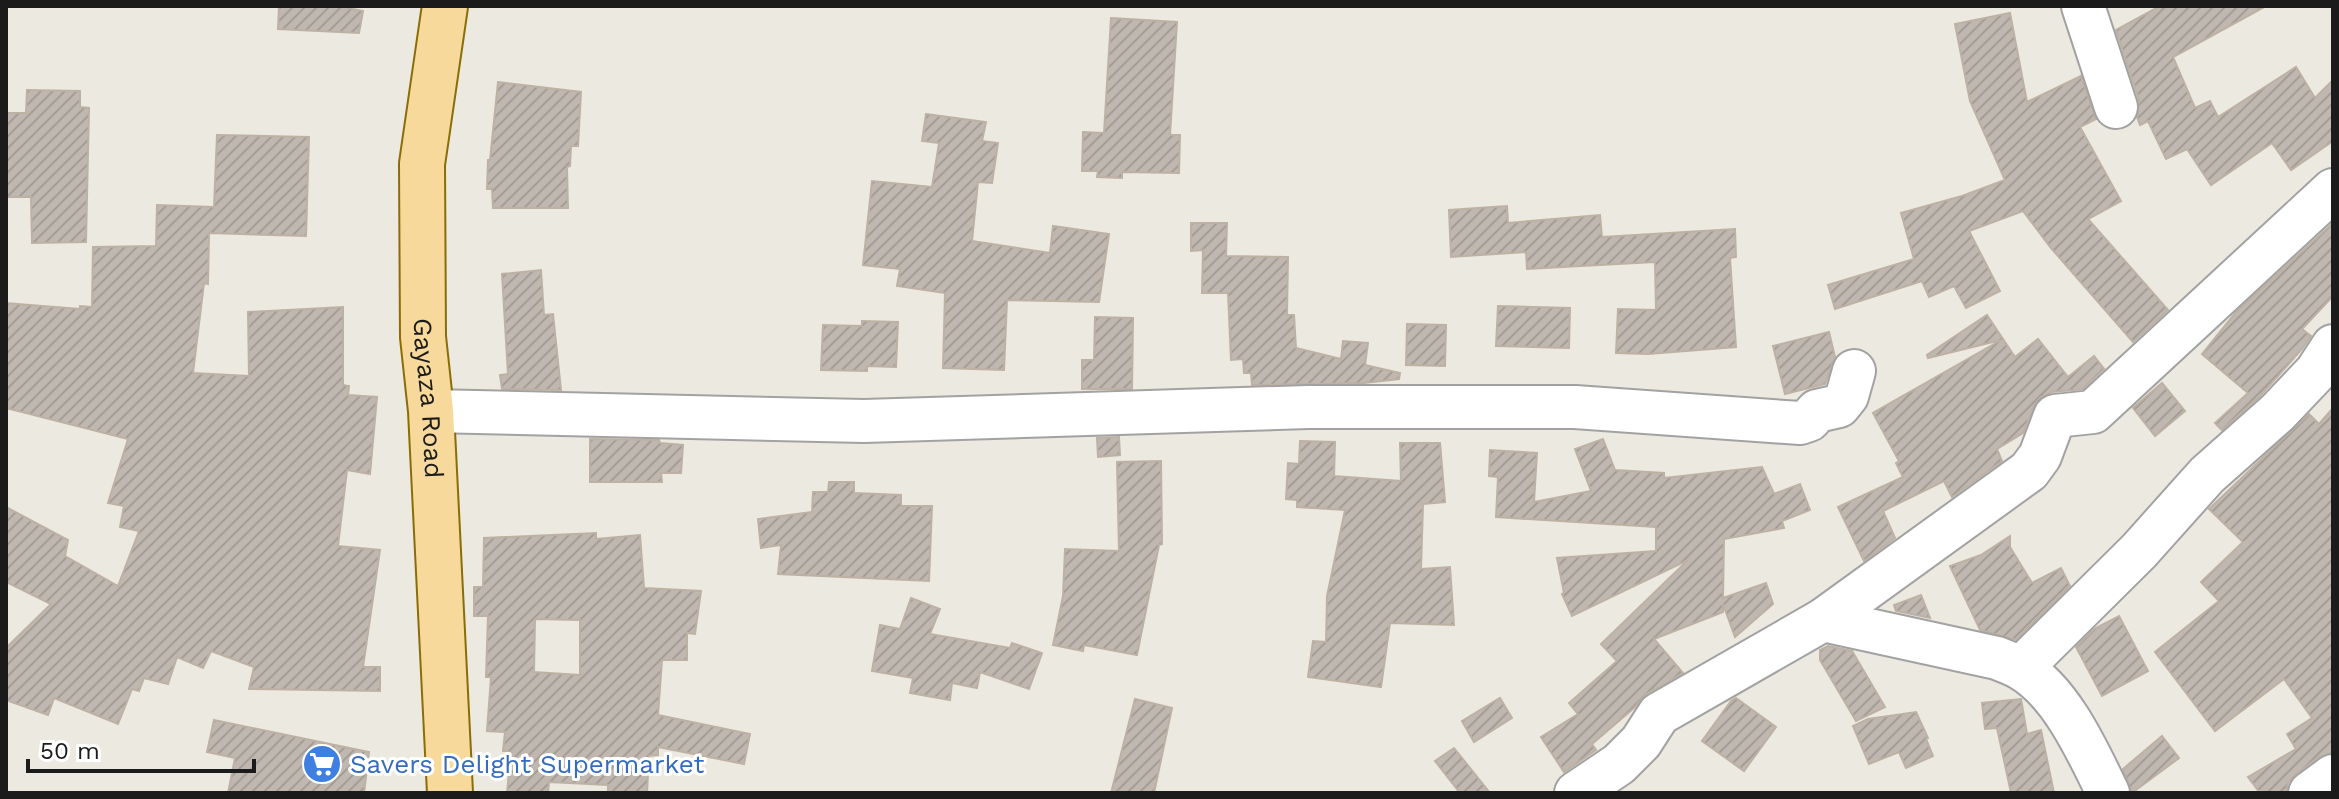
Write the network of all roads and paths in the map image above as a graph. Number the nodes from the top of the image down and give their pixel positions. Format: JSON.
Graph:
{"nodes":[{"id":1,"x":445,"y":6,"type":"edge"},
{"id":2,"x":2083,"y":6,"type":"edge"},
{"id":3,"x":2116,"y":107,"type":"dead end"},
{"id":4,"x":2333,"y":190,"type":"edge"},
{"id":5,"x":2333,"y":346,"type":"edge"},
{"id":6,"x":1854,"y":371,"type":"dead end"},
{"id":7,"x":431,"y":411,"type":"junction"},
{"id":8,"x":1823,"y":620,"type":"junction"},
{"id":9,"x":2021,"y":668,"type":"junction"},
{"id":10,"x":2333,"y":776,"type":"edge"},
{"id":11,"x":457,"y":792,"type":"edge"},
{"id":12,"x":1576,"y":793,"type":"edge"},
{"id":13,"x":2108,"y":793,"type":"edge"},
{"id":14,"x":2310,"y":793,"type":"edge"}],
"edges":[{"from":1,"to":7,"type":"main road","name":"Gayaza Road"},
{"from":2,"to":3,"type":"street"},
{"from":4,"to":8,"type":"street"},
{"from":5,"to":9,"type":"street"},
{"from":6,"to":7,"type":"street"},
{"from":7,"to":11,"type":"main road","name":"Gayaza Road"},
{"from":8,"to":9,"type":"street"},
{"from":8,"to":12,"type":"street"},
{"from":9,"to":13,"type":"street"},
{"from":10,"to":14,"type":"street"}]}
